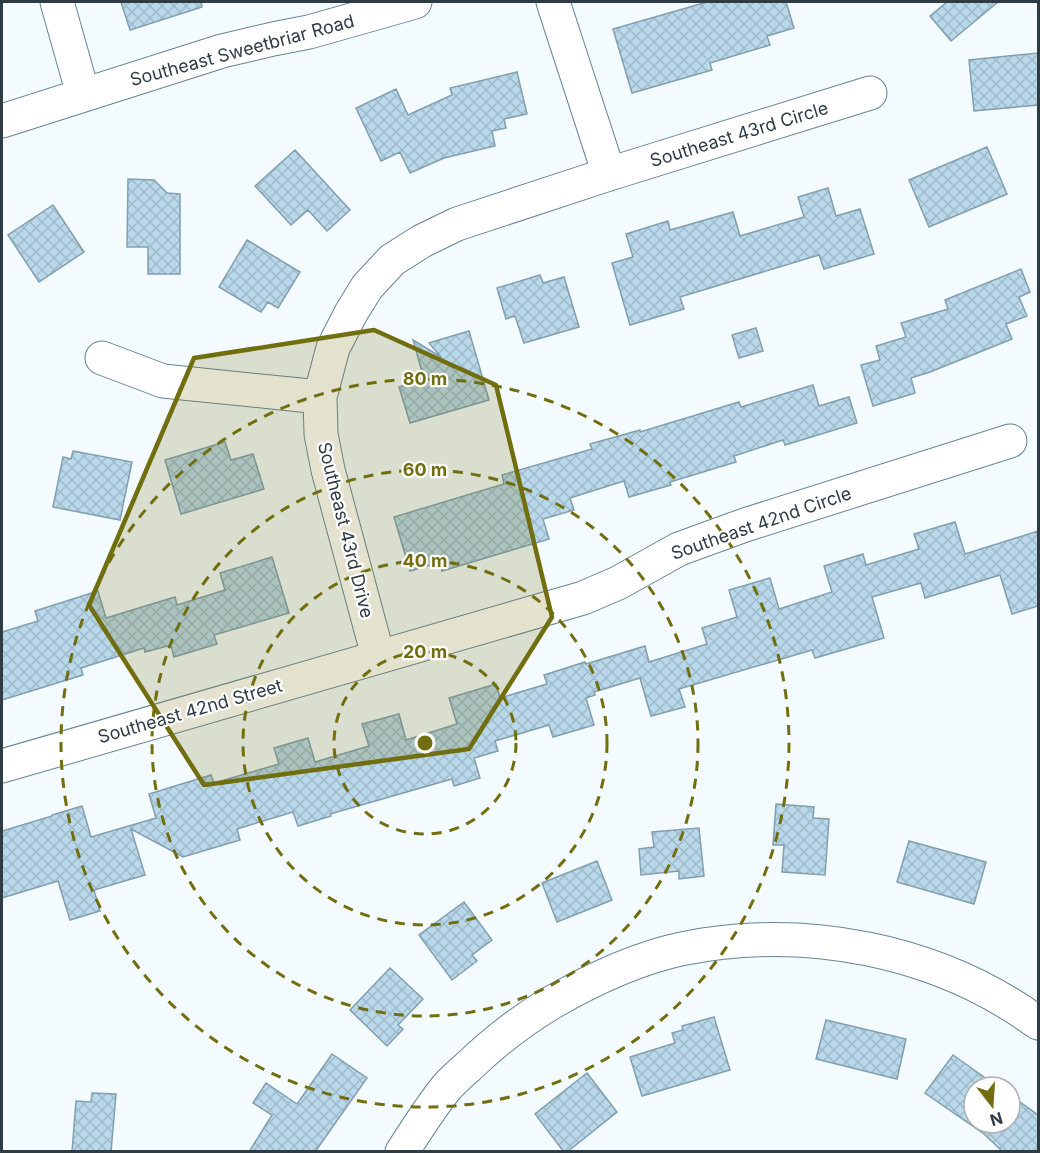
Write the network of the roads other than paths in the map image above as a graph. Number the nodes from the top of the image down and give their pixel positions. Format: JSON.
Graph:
{"nodes":[{"id":1,"x":57,"y":2,"type":"edge"},
{"id":2,"x":414,"y":2,"type":"edge"},
{"id":3,"x":553,"y":2,"type":"edge"},
{"id":4,"x":870,"y":93,"type":"dead end"},
{"id":5,"x":83,"y":94,"type":"junction"},
{"id":6,"x":2,"y":120,"type":"edge"},
{"id":7,"x":609,"y":174,"type":"junction"},
{"id":8,"x":102,"y":358,"type":"dead end"},
{"id":9,"x":320,"y":397,"type":"junction"},
{"id":10,"x":1010,"y":441,"type":"dead end"},
{"id":11,"x":378,"y":656,"type":"junction"},
{"id":12,"x":2,"y":766,"type":"edge"},
{"id":13,"x":1038,"y":1023,"type":"edge"},
{"id":14,"x":402,"y":1152,"type":"edge"}],
"edges":[{"from":1,"to":5,"type":"street"},
{"from":2,"to":5,"type":"street","name":"Southeast Sweetbriar Road"},
{"from":3,"to":7,"type":"street"},
{"from":4,"to":7,"type":"street","name":"Southeast 43rd Circle"},
{"from":5,"to":6,"type":"street","name":"Southeast Sweetbriar Road"},
{"from":7,"to":9,"type":"street","name":"Southeast 43rd Drive"},
{"from":8,"to":9,"type":"street"},
{"from":9,"to":11,"type":"street","name":"Southeast 43rd Drive"},
{"from":10,"to":11,"type":"street","name":"Southeast 42nd Circle"},
{"from":11,"to":12,"type":"street","name":"Southeast 42nd Street"},
{"from":13,"to":14,"type":"street"}]}
